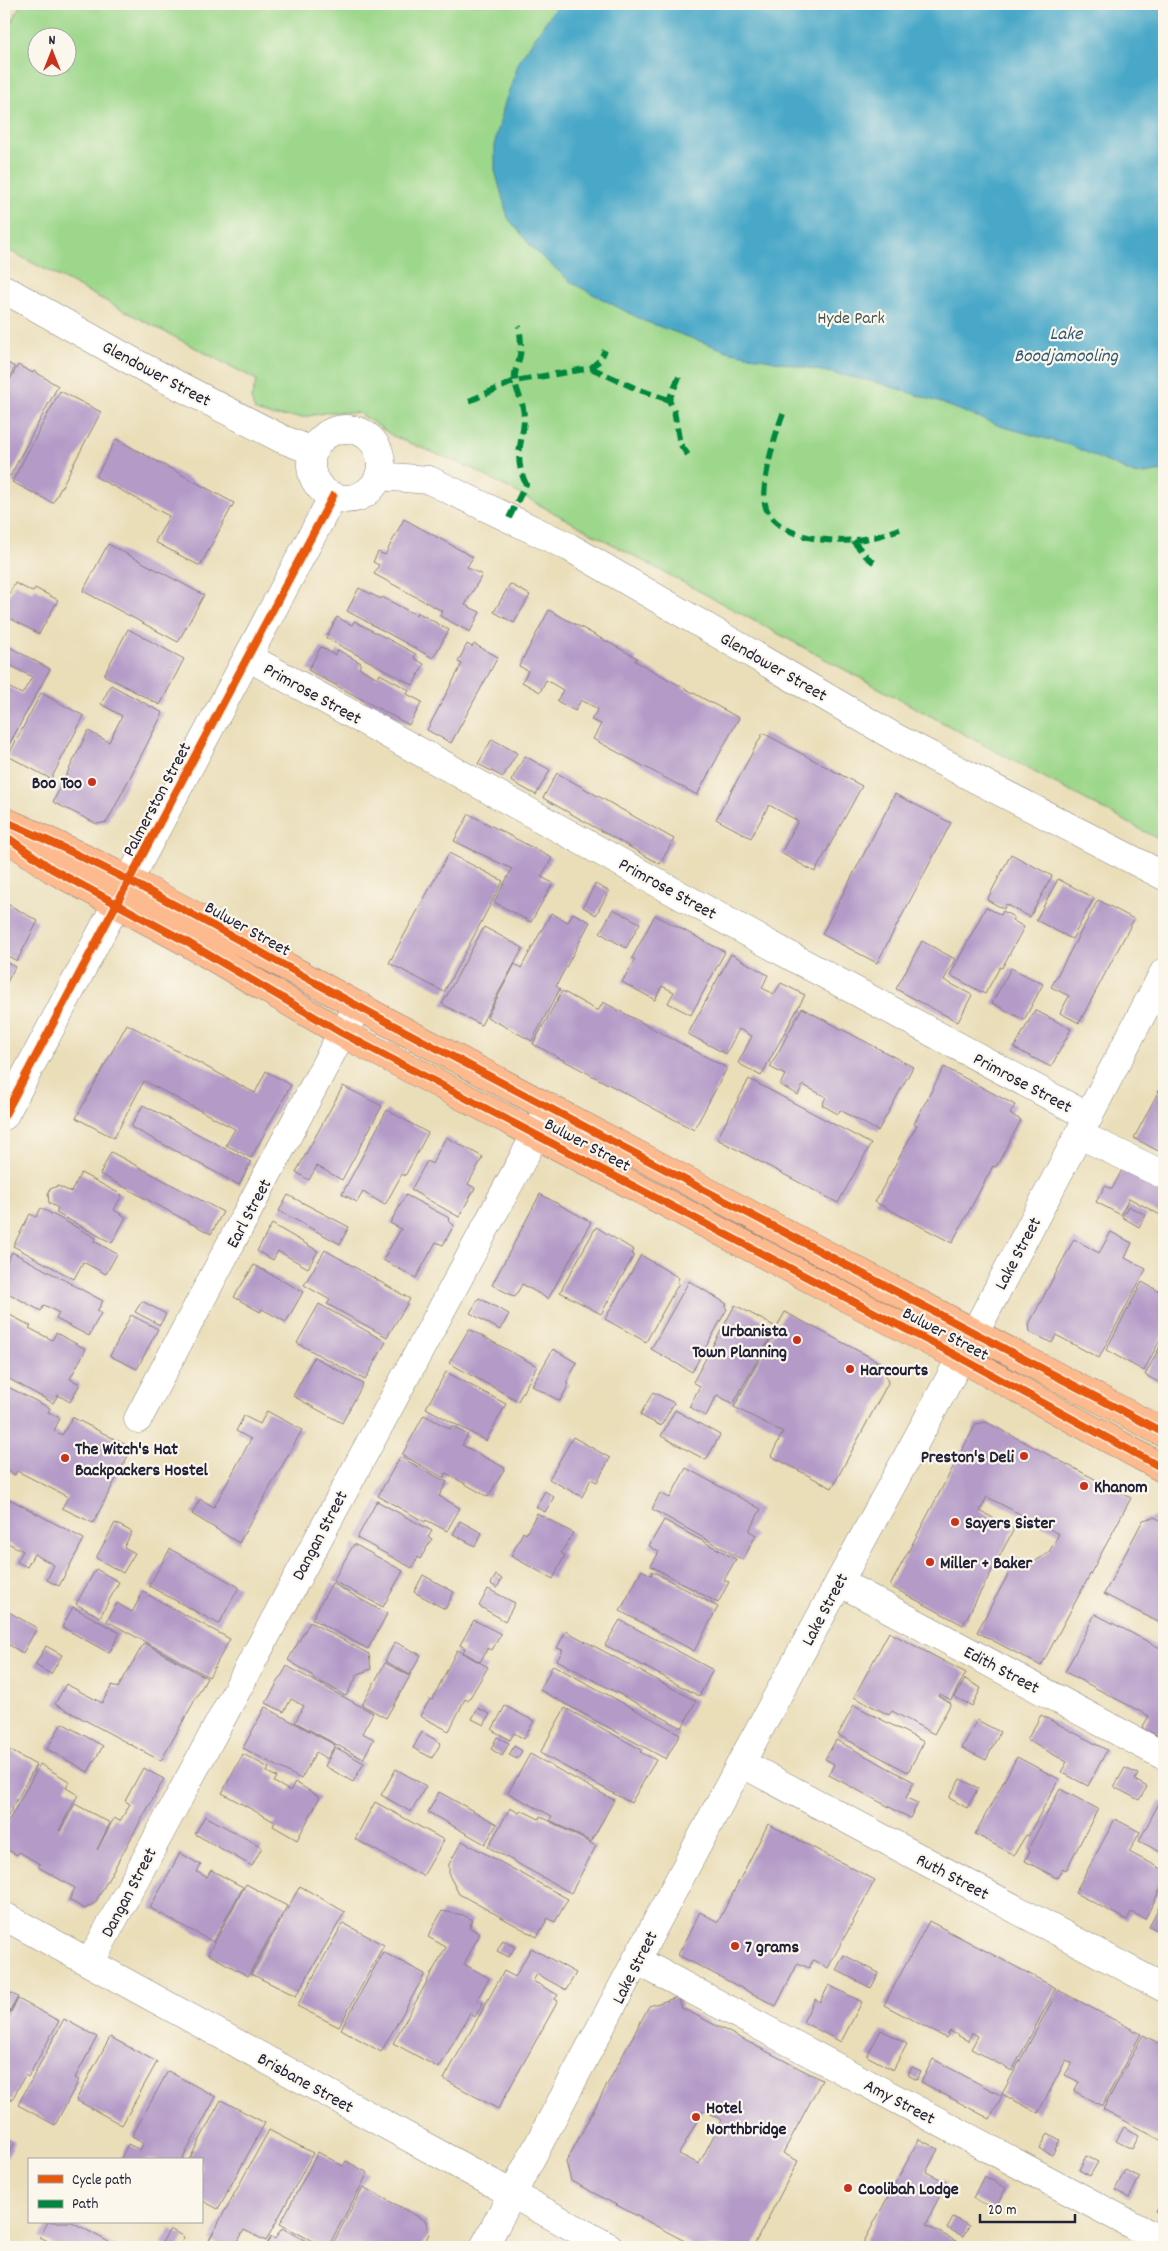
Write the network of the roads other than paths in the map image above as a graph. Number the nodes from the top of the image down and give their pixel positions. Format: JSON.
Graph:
{"nodes":[{"id":1,"x":4,"y":289,"type":"edge"},
{"id":2,"x":313,"y":451,"type":"junction"},
{"id":3,"x":379,"y":476,"type":"junction"},
{"id":4,"x":333,"y":496,"type":"junction"},
{"id":5,"x":248,"y":657,"type":"junction"},
{"id":6,"x":4,"y":821,"type":"edge"},
{"id":7,"x":4,"y":835,"type":"edge"},
{"id":8,"x":1164,"y":876,"type":"edge"},
{"id":9,"x":123,"y":893,"type":"junction"},
{"id":10,"x":1164,"y":972,"type":"edge"},
{"id":11,"x":358,"y":1006,"type":"junction"},
{"id":12,"x":342,"y":1033,"type":"junction"},
{"id":13,"x":550,"y":1108,"type":"junction"},
{"id":14,"x":4,"y":1116,"type":"edge"},
{"id":15,"x":1084,"y":1126,"type":"junction"},
{"id":16,"x":535,"y":1134,"type":"junction"},
{"id":17,"x":1164,"y":1175,"type":"edge"},
{"id":18,"x":974,"y":1333,"type":"junction"},
{"id":19,"x":961,"y":1358,"type":"junction"},
{"id":20,"x":138,"y":1419,"type":"dead end"},
{"id":21,"x":1164,"y":1433,"type":"edge"},
{"id":22,"x":1164,"y":1469,"type":"edge"},
{"id":23,"x":839,"y":1582,"type":"junction"},
{"id":24,"x":1164,"y":1756,"type":"edge"},
{"id":25,"x":741,"y":1764,"type":"junction"},
{"id":26,"x":4,"y":1916,"type":"edge"},
{"id":27,"x":636,"y":1960,"type":"junction"},
{"id":28,"x":90,"y":1962,"type":"junction"},
{"id":29,"x":1164,"y":1988,"type":"edge"},
{"id":30,"x":511,"y":2195,"type":"junction"},
{"id":31,"x":1164,"y":2242,"type":"edge"},
{"id":32,"x":484,"y":2247,"type":"edge"},
{"id":33,"x":609,"y":2247,"type":"edge"}],
"edges":[{"from":1,"to":2,"type":"street","name":"Glendower Street"},
{"from":2,"to":3,"type":"street"},
{"from":2,"to":4,"type":"street"},
{"from":3,"to":4,"type":"street"},
{"from":3,"to":8,"type":"street","name":"Glendower Street"},
{"from":4,"to":5,"type":"street","name":"Palmerston Street"},
{"from":5,"to":9,"type":"street","name":"Palmerston Street"},
{"from":5,"to":15,"type":"street","name":"Primrose Street"},
{"from":6,"to":9,"type":"main road","name":"Bulwer Street"},
{"from":7,"to":9,"type":"main road","name":"Bulwer Street"},
{"from":9,"to":11,"type":"main road","name":"Bulwer Street"},
{"from":9,"to":12,"type":"main road","name":"Bulwer Street"},
{"from":9,"to":14,"type":"street","name":"Palmerston Street"},
{"from":10,"to":15,"type":"street","name":"Lake Street"},
{"from":11,"to":12,"type":"street","name":"Earl Street"},
{"from":11,"to":13,"type":"main road","name":"Bulwer Street"},
{"from":12,"to":16,"type":"main road","name":"Bulwer Street"},
{"from":12,"to":20,"type":"street","name":"Earl Street"},
{"from":13,"to":16,"type":"street","name":"Dangan Street"},
{"from":13,"to":18,"type":"main road","name":"Bulwer Street"},
{"from":15,"to":17,"type":"street","name":"Primrose Street"},
{"from":15,"to":18,"type":"street","name":"Lake Street"},
{"from":16,"to":19,"type":"main road","name":"Bulwer Street"},
{"from":16,"to":28,"type":"street","name":"Dangan Street"},
{"from":18,"to":19,"type":"street","name":"Lake Street"},
{"from":18,"to":21,"type":"main road","name":"Bulwer Street"},
{"from":19,"to":22,"type":"main road","name":"Bulwer Street"},
{"from":19,"to":23,"type":"street","name":"Lake Street"},
{"from":23,"to":24,"type":"street","name":"Edith Street"},
{"from":23,"to":25,"type":"street","name":"Lake Street"},
{"from":25,"to":27,"type":"street","name":"Lake Street"},
{"from":25,"to":29,"type":"street","name":"Ruth Street"},
{"from":26,"to":28,"type":"street","name":"Brisbane Street"},
{"from":27,"to":30,"type":"street","name":"Lake Street"},
{"from":27,"to":31,"type":"street","name":"Amy Street"},
{"from":28,"to":30,"type":"street","name":"Brisbane Street"},
{"from":30,"to":32,"type":"street","name":"Lake Street"},
{"from":30,"to":33,"type":"street","name":"Brisbane Street"}]}
